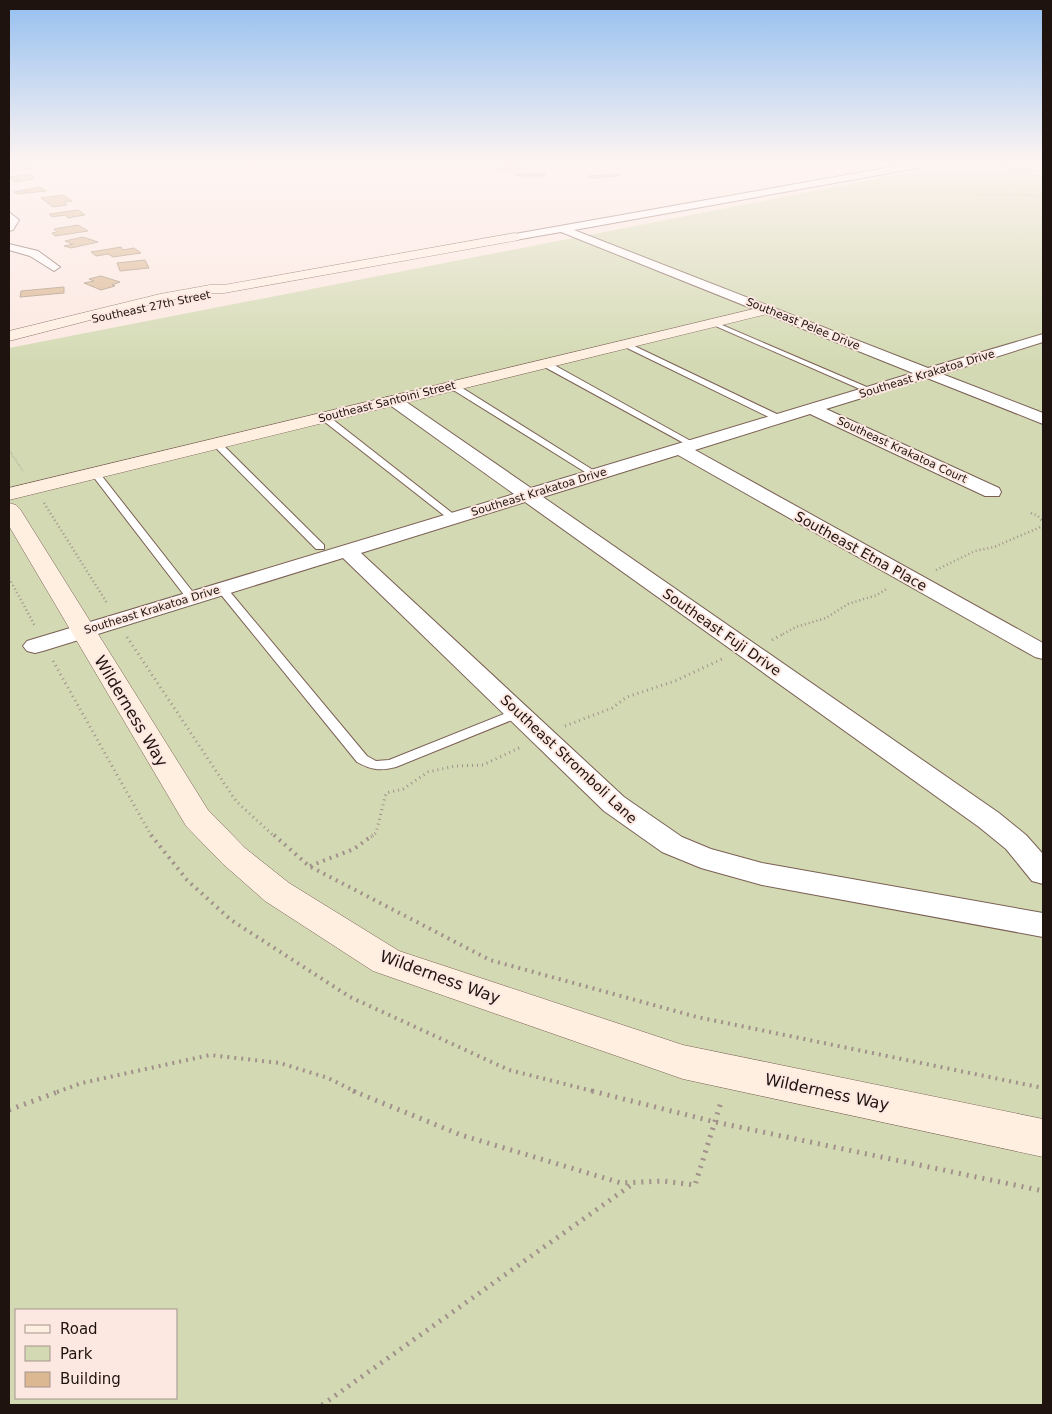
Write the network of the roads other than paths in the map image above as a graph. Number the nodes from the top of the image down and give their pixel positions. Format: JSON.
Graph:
{"nodes":[{"id":1,"x":557,"y":230,"type":"edge"},
{"id":2,"x":565,"y":230,"type":"edge"},
{"id":3,"x":515,"y":237,"type":"joint"},
{"id":4,"x":9,"y":247,"type":"edge"},
{"id":5,"x":54,"y":267,"type":"dead end"},
{"id":6,"x":224,"y":289,"type":"junction"},
{"id":7,"x":766,"y":310,"type":"junction"},
{"id":8,"x":712,"y":323,"type":"junction"},
{"id":9,"x":9,"y":336,"type":"edge"},
{"id":10,"x":9,"y":342,"type":"edge"},
{"id":11,"x":1038,"y":343,"type":"edge"},
{"id":12,"x":626,"y":344,"type":"junction"},
{"id":13,"x":544,"y":363,"type":"junction"},
{"id":14,"x":928,"y":374,"type":"junction"},
{"id":15,"x":454,"y":386,"type":"junction"},
{"id":16,"x":872,"y":391,"type":"junction"},
{"id":17,"x":393,"y":400,"type":"junction"},
{"id":18,"x":812,"y":409,"type":"junction"},
{"id":19,"x":324,"y":417,"type":"junction"},
{"id":20,"x":780,"y":419,"type":"junction"},
{"id":21,"x":1043,"y":419,"type":"edge"},
{"id":22,"x":216,"y":443,"type":"junction"},
{"id":23,"x":687,"y":447,"type":"junction"},
{"id":24,"x":95,"y":473,"type":"junction"},
{"id":25,"x":596,"y":475,"type":"junction"},
{"id":26,"x":992,"y":492,"type":"dead end"},
{"id":27,"x":9,"y":494,"type":"edge"},
{"id":28,"x":528,"y":495,"type":"junction"},
{"id":29,"x":9,"y":509,"type":"edge"},
{"id":30,"x":453,"y":518,"type":"junction"},
{"id":31,"x":320,"y":547,"type":"dead end"},
{"id":32,"x":347,"y":551,"type":"junction"},
{"id":33,"x":222,"y":589,"type":"junction"},
{"id":34,"x":192,"y":598,"type":"junction"},
{"id":35,"x":82,"y":631,"type":"junction"},
{"id":36,"x":35,"y":646,"type":"dead end"},
{"id":37,"x":1043,"y":652,"type":"edge"},
{"id":38,"x":518,"y":713,"type":"junction"},
{"id":39,"x":1043,"y":873,"type":"edge"},
{"id":40,"x":1043,"y":925,"type":"edge"},
{"id":41,"x":1043,"y":1138,"type":"edge"}],
"edges":[{"from":1,"to":3,"type":"street"},
{"from":2,"to":7,"type":"street","name":"Southeast Pelee Drive"},
{"from":3,"to":6,"type":"street"},
{"from":4,"to":5,"type":"street"},
{"from":6,"to":9,"type":"street","name":"Southeast 27th Street"},
{"from":6,"to":10,"type":"street","name":"Southeast 27th Street"},
{"from":7,"to":8,"type":"street","name":"Southeast Santoini Street"},
{"from":7,"to":14,"type":"street","name":"Southeast Pelee Drive"},
{"from":8,"to":12,"type":"street","name":"Southeast Santoini Street"},
{"from":8,"to":16,"type":"lane"},
{"from":11,"to":14,"type":"street","name":"Southeast Krakatoa Drive"},
{"from":12,"to":13,"type":"street","name":"Southeast Santoini Street"},
{"from":12,"to":20,"type":"lane"},
{"from":13,"to":15,"type":"street","name":"Southeast Santoini Street"},
{"from":13,"to":23,"type":"lane"},
{"from":14,"to":16,"type":"street","name":"Southeast Krakatoa Drive"},
{"from":14,"to":21,"type":"street","name":"Southeast Pelee Drive"},
{"from":15,"to":17,"type":"street","name":"Southeast Santoini Street"},
{"from":15,"to":25,"type":"lane"},
{"from":16,"to":18,"type":"street","name":"Southeast Krakatoa Drive"},
{"from":17,"to":19,"type":"street","name":"Southeast Santoini Street"},
{"from":17,"to":28,"type":"street","name":"Southeast Fuji Drive"},
{"from":18,"to":20,"type":"street","name":"Southeast Krakatoa Drive"},
{"from":18,"to":26,"type":"street","name":"Southeast Krakatoa Court"},
{"from":19,"to":22,"type":"street","name":"Southeast Santoini Street"},
{"from":19,"to":30,"type":"lane"},
{"from":20,"to":23,"type":"street","name":"Southeast Krakatoa Drive"},
{"from":22,"to":24,"type":"street","name":"Southeast Santoini Street"},
{"from":22,"to":31,"type":"lane"},
{"from":23,"to":25,"type":"street","name":"Southeast Krakatoa Drive"},
{"from":23,"to":37,"type":"street","name":"Southeast Etna Place"},
{"from":24,"to":27,"type":"street","name":"Southeast Santoini Street"},
{"from":24,"to":34,"type":"lane"},
{"from":25,"to":28,"type":"street","name":"Southeast Krakatoa Drive"},
{"from":28,"to":30,"type":"street","name":"Southeast Krakatoa Drive"},
{"from":28,"to":39,"type":"street","name":"Southeast Fuji Drive"},
{"from":29,"to":35,"type":"street","name":"Wilderness Way"},
{"from":30,"to":32,"type":"street","name":"Southeast Krakatoa Drive"},
{"from":32,"to":33,"type":"street","name":"Southeast Krakatoa Drive"},
{"from":32,"to":38,"type":"street","name":"Southeast Stromboli Lane"},
{"from":33,"to":34,"type":"street","name":"Southeast Krakatoa Drive"},
{"from":33,"to":38,"type":"lane"},
{"from":34,"to":35,"type":"street","name":"Southeast Krakatoa Drive"},
{"from":35,"to":36,"type":"street","name":"Southeast Krakatoa Drive"},
{"from":35,"to":41,"type":"street","name":"Wilderness Way"},
{"from":38,"to":40,"type":"street","name":"Southeast Stromboli Lane"}]}
